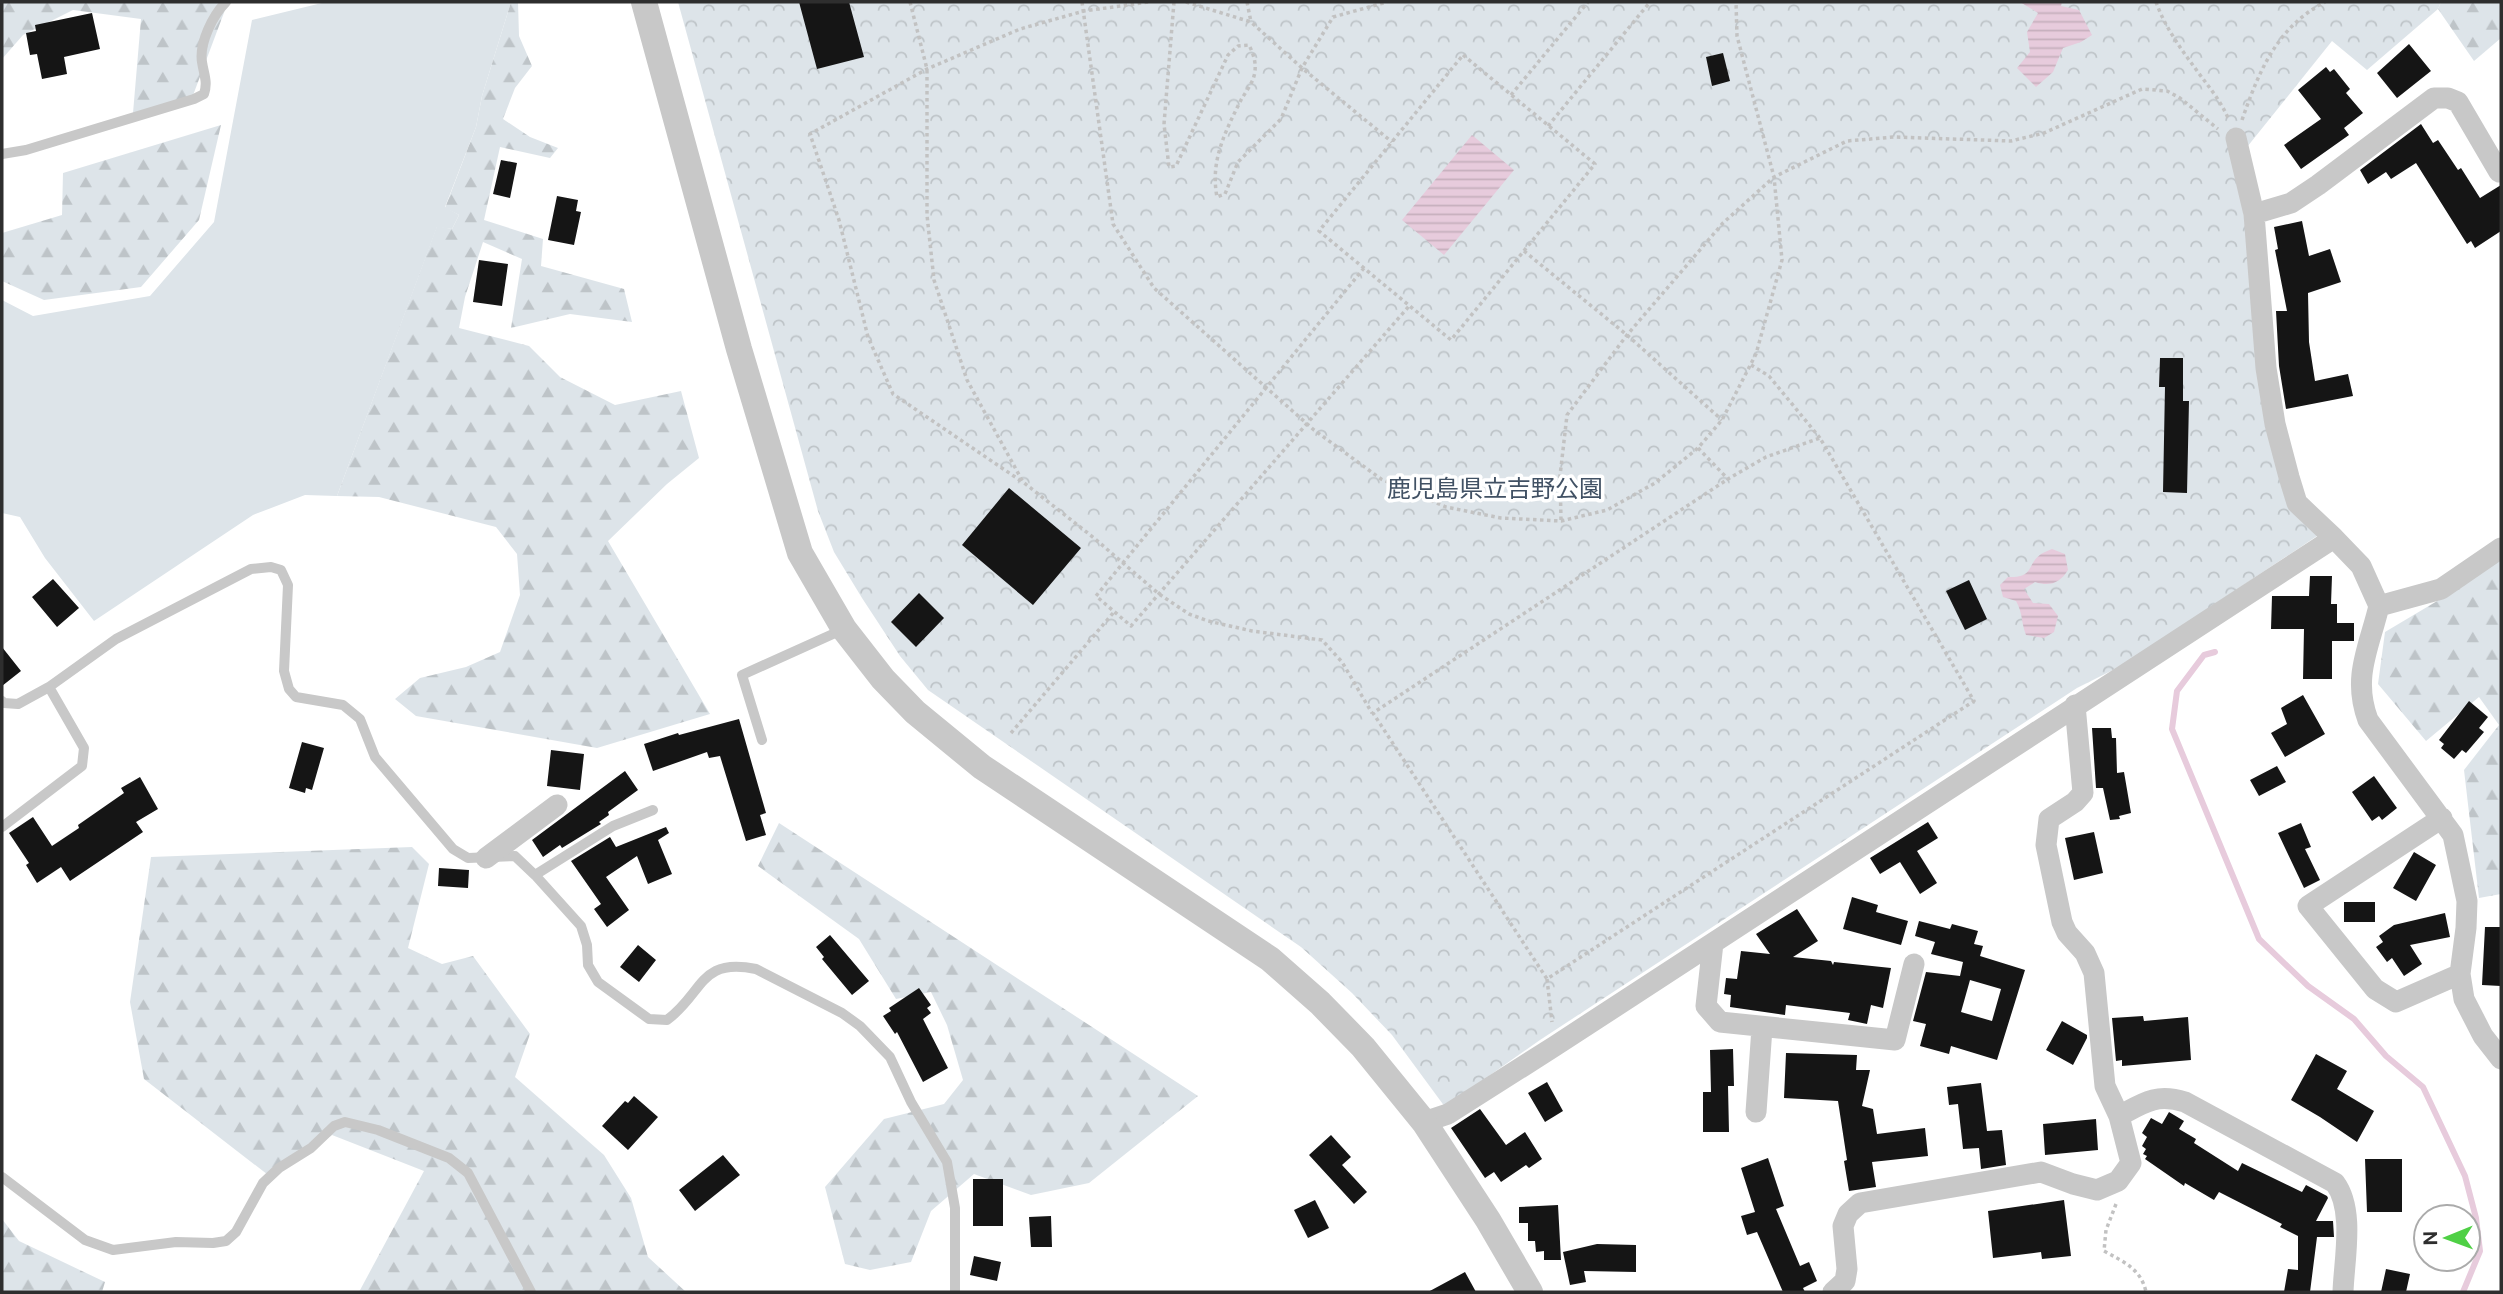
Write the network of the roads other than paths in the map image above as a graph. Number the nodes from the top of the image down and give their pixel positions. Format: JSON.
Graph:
{"nodes":[{"id":1,"x":226,"y":2,"type":"edge"},
{"id":2,"x":644,"y":2,"type":"edge"},
{"id":3,"x":2236,"y":138,"type":"road end"},
{"id":4,"x":2,"y":154,"type":"edge"},
{"id":5,"x":2498,"y":172,"type":"dead end"},
{"id":6,"x":2254,"y":214,"type":"junction"},
{"id":7,"x":2334,"y":538,"type":"junction"},
{"id":8,"x":2501,"y":548,"type":"edge"},
{"id":9,"x":2379,"y":606,"type":"junction"},
{"id":10,"x":844,"y":629,"type":"junction"},
{"id":11,"x":49,"y":687,"type":"junction"},
{"id":12,"x":2,"y":701,"type":"edge"},
{"id":13,"x":2075,"y":705,"type":"junction"},
{"id":14,"x":762,"y":740,"type":"dead end"},
{"id":15,"x":557,"y":805,"type":"dead end"},
{"id":16,"x":653,"y":810,"type":"dead end"},
{"id":17,"x":2442,"y":818,"type":"junction"},
{"id":18,"x":2,"y":827,"type":"edge"},
{"id":19,"x":486,"y":858,"type":"junction"},
{"id":20,"x":535,"y":875,"type":"junction"},
{"id":21,"x":1713,"y":943,"type":"junction"},
{"id":22,"x":1914,"y":964,"type":"dead end"},
{"id":23,"x":2460,"y":974,"type":"junction"},
{"id":24,"x":1762,"y":1028,"type":"junction"},
{"id":25,"x":2501,"y":1059,"type":"edge"},
{"id":26,"x":1756,"y":1112,"type":"dead end"},
{"id":27,"x":2119,"y":1116,"type":"junction"},
{"id":28,"x":1424,"y":1122,"type":"junction"},
{"id":29,"x":2,"y":1177,"type":"edge"},
{"id":30,"x":531,"y":1292,"type":"edge"},
{"id":31,"x":955,"y":1292,"type":"edge"},
{"id":32,"x":1530,"y":1292,"type":"edge"},
{"id":33,"x":1833,"y":1292,"type":"edge"},
{"id":34,"x":2343,"y":1292,"type":"edge"}],
"edges":[{"from":1,"to":4,"type":"lane"},
{"from":2,"to":10,"type":"street"},
{"from":3,"to":6,"type":"street"},
{"from":5,"to":6,"type":"street"},
{"from":6,"to":7,"type":"street"},
{"from":7,"to":9,"type":"street"},
{"from":7,"to":13,"type":"street"},
{"from":8,"to":9,"type":"street"},
{"from":9,"to":17,"type":"street"},
{"from":10,"to":14,"type":"lane"},
{"from":10,"to":28,"type":"street"},
{"from":11,"to":12,"type":"lane"},
{"from":11,"to":18,"type":"lane"},
{"from":11,"to":19,"type":"lane"},
{"from":13,"to":21,"type":"street"},
{"from":13,"to":27,"type":"street"},
{"from":15,"to":19,"type":"street"},
{"from":16,"to":20,"type":"lane"},
{"from":17,"to":23,"type":"street"},
{"from":17,"to":23,"type":"street"},
{"from":19,"to":20,"type":"lane"},
{"from":20,"to":31,"type":"lane"},
{"from":21,"to":24,"type":"street"},
{"from":21,"to":28,"type":"street"},
{"from":22,"to":24,"type":"street"},
{"from":23,"to":25,"type":"street"},
{"from":24,"to":26,"type":"street"},
{"from":27,"to":33,"type":"street"},
{"from":27,"to":34,"type":"street"},
{"from":28,"to":32,"type":"street"},
{"from":29,"to":30,"type":"lane"}]}
